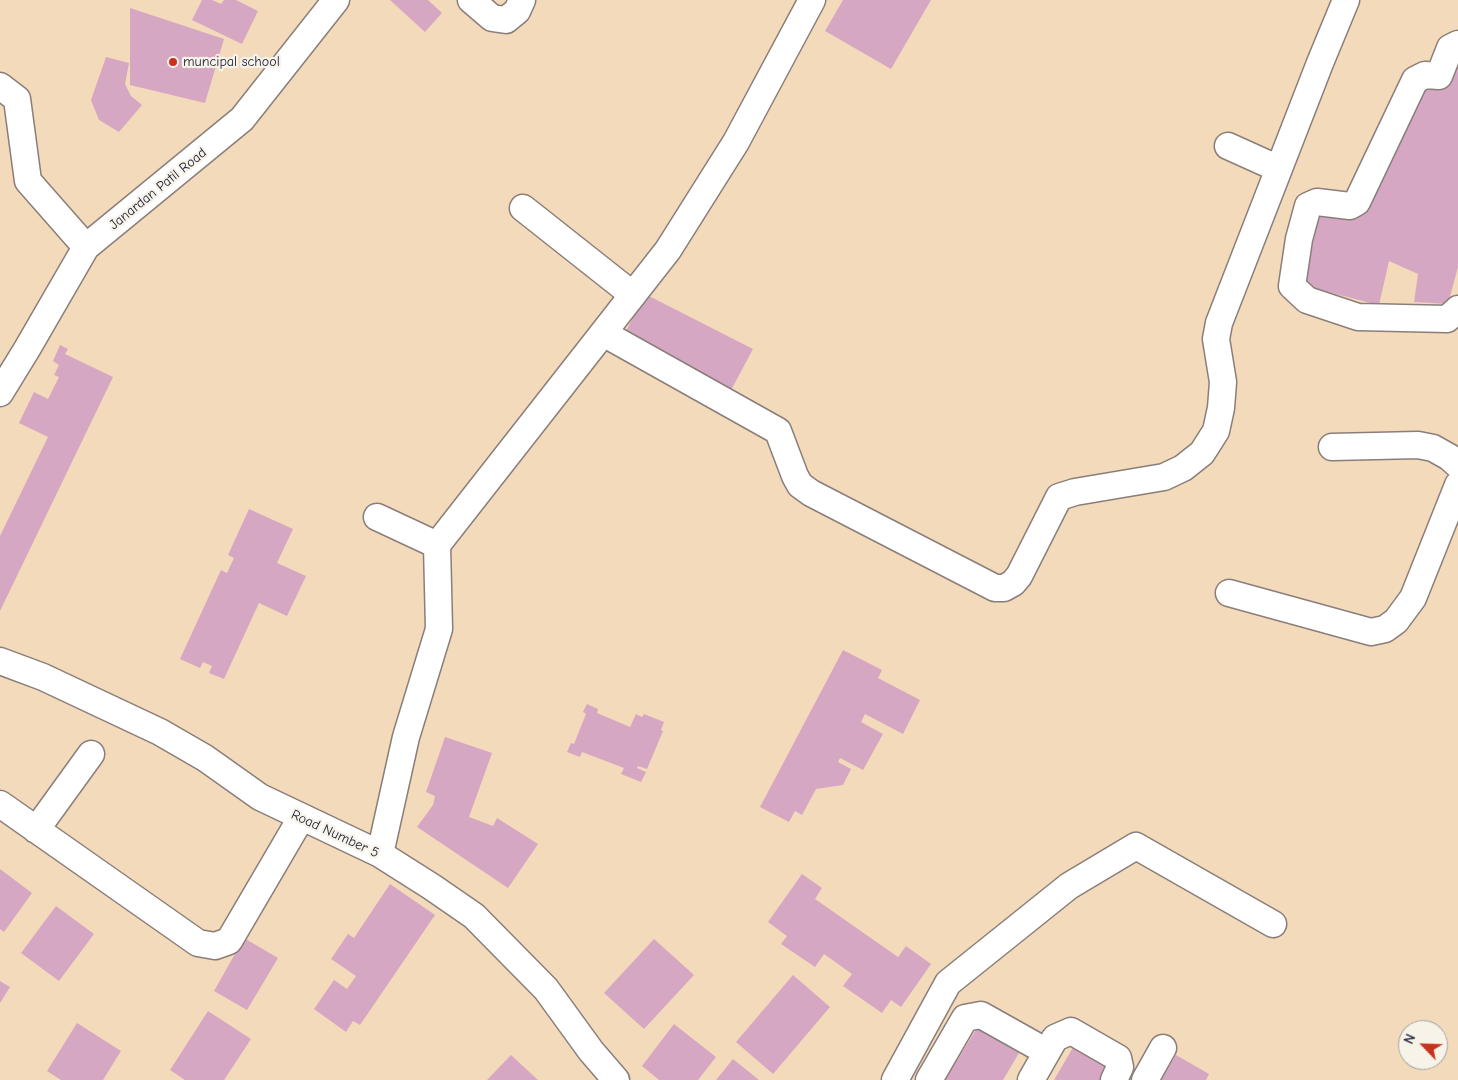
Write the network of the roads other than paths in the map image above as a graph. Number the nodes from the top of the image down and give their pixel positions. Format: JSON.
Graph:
{"nodes":[{"id":1,"x":336,"y":0,"type":"edge"},
{"id":2,"x":471,"y":0,"type":"edge"},
{"id":3,"x":522,"y":0,"type":"edge"},
{"id":4,"x":812,"y":0,"type":"edge"},
{"id":5,"x":1346,"y":0,"type":"edge"},
{"id":6,"x":1458,"y":44,"type":"edge"},
{"id":7,"x":0,"y":86,"type":"edge"},
{"id":8,"x":1228,"y":146,"type":"dead end"},
{"id":9,"x":1279,"y":169,"type":"junction"},
{"id":10,"x":523,"y":208,"type":"dead end"},
{"id":11,"x":86,"y":247,"type":"junction"},
{"id":12,"x":633,"y":295,"type":"junction"},
{"id":13,"x":1458,"y":309,"type":"edge"},
{"id":14,"x":603,"y":333,"type":"junction"},
{"id":15,"x":0,"y":392,"type":"edge"},
{"id":16,"x":1332,"y":447,"type":"dead end"},
{"id":17,"x":1458,"y":465,"type":"edge"},
{"id":18,"x":1458,"y":486,"type":"edge"},
{"id":19,"x":377,"y":516,"type":"dead end"},
{"id":20,"x":437,"y":546,"type":"junction"},
{"id":21,"x":1229,"y":593,"type":"dead end"},
{"id":22,"x":0,"y":661,"type":"edge"},
{"id":23,"x":91,"y":754,"type":"dead end"},
{"id":24,"x":0,"y":804,"type":"edge"},
{"id":25,"x":301,"y":818,"type":"junction"},
{"id":26,"x":36,"y":830,"type":"junction"},
{"id":27,"x":380,"y":854,"type":"junction"},
{"id":28,"x":1273,"y":924,"type":"dead end"},
{"id":29,"x":1163,"y":1048,"type":"dead end"},
{"id":30,"x":1047,"y":1052,"type":"junction"},
{"id":31,"x":616,"y":1080,"type":"edge"},
{"id":32,"x":895,"y":1080,"type":"edge"},
{"id":33,"x":929,"y":1080,"type":"edge"},
{"id":34,"x":1031,"y":1080,"type":"edge"},
{"id":35,"x":1114,"y":1080,"type":"edge"},
{"id":36,"x":1145,"y":1080,"type":"edge"}],
"edges":[{"from":1,"to":11,"type":"street","name":"Janardan Patil Road"},
{"from":2,"to":3,"type":"street"},
{"from":4,"to":12,"type":"street"},
{"from":5,"to":9,"type":"street"},
{"from":6,"to":13,"type":"street"},
{"from":7,"to":11,"type":"street"},
{"from":8,"to":9,"type":"street"},
{"from":9,"to":14,"type":"street"},
{"from":10,"to":12,"type":"street"},
{"from":11,"to":15,"type":"street","name":"Janardan Patil Road"},
{"from":12,"to":14,"type":"street"},
{"from":14,"to":20,"type":"street"},
{"from":16,"to":17,"type":"street"},
{"from":18,"to":21,"type":"street"},
{"from":19,"to":20,"type":"street"},
{"from":20,"to":27,"type":"street"},
{"from":22,"to":25,"type":"street","name":"Road Number 5"},
{"from":23,"to":26,"type":"street"},
{"from":24,"to":26,"type":"street"},
{"from":25,"to":26,"type":"street"},
{"from":25,"to":27,"type":"street","name":"Road Number 5"},
{"from":27,"to":31,"type":"street","name":"Road Number 5"},
{"from":28,"to":32,"type":"street"},
{"from":29,"to":36,"type":"street"},
{"from":30,"to":33,"type":"street"},
{"from":30,"to":34,"type":"street"},
{"from":30,"to":35,"type":"street"}]}
